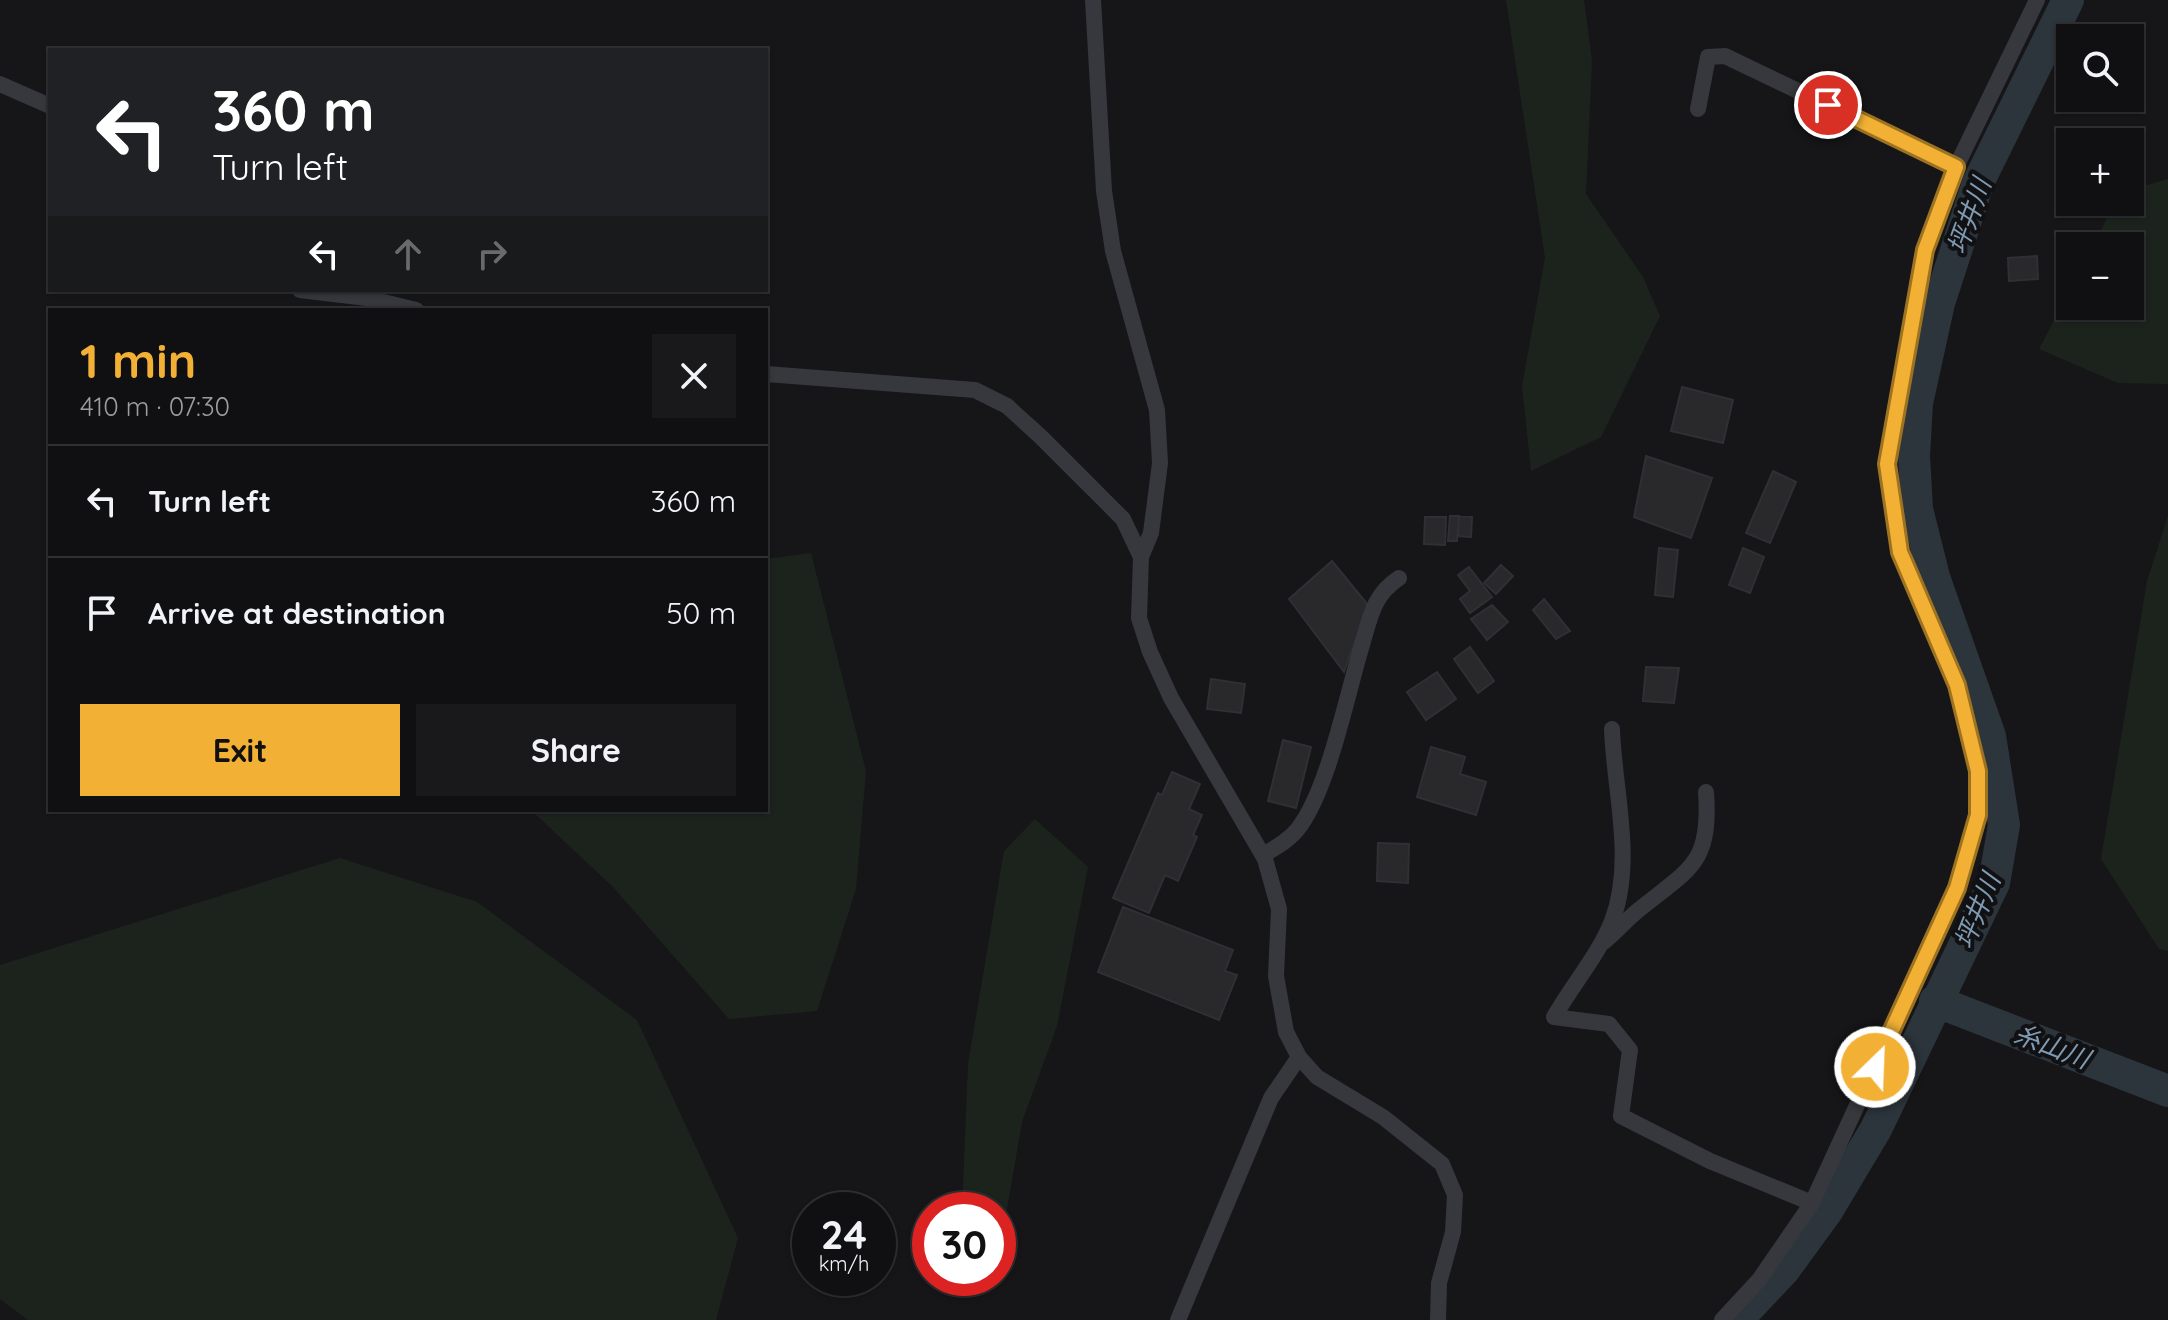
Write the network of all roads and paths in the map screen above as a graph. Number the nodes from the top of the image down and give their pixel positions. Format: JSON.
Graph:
{"nodes":[{"id":1,"x":1093,"y":0,"type":"edge"},
{"id":2,"x":2037,"y":0,"type":"edge"},
{"id":3,"x":0,"y":84,"type":"edge"},
{"id":4,"x":48,"y":105,"type":"edge"},
{"id":5,"x":1698,"y":109,"type":"dead end"},
{"id":6,"x":1956,"y":167,"type":"junction"},
{"id":7,"x":317,"y":292,"type":"edge"},
{"id":8,"x":408,"y":308,"type":"edge"},
{"id":9,"x":768,"y":374,"type":"edge"},
{"id":10,"x":1141,"y":557,"type":"junction"},
{"id":11,"x":1399,"y":578,"type":"dead end"},
{"id":12,"x":1612,"y":729,"type":"dead end"},
{"id":13,"x":1706,"y":792,"type":"dead end"},
{"id":14,"x":1263,"y":855,"type":"junction"},
{"id":15,"x":1597,"y":949,"type":"junction"},
{"id":16,"x":1299,"y":1057,"type":"junction"},
{"id":17,"x":1812,"y":1203,"type":"junction"},
{"id":18,"x":1178,"y":1320,"type":"edge"},
{"id":19,"x":1438,"y":1320,"type":"edge"},
{"id":20,"x":1722,"y":1320,"type":"edge"}],
"edges":[{"from":1,"to":10,"type":"street"},
{"from":2,"to":6,"type":"street"},
{"from":3,"to":4,"type":"street"},
{"from":5,"to":6,"type":"street"},
{"from":6,"to":17,"type":"street"},
{"from":7,"to":8,"type":"street"},
{"from":9,"to":10,"type":"street"},
{"from":10,"to":14,"type":"street"},
{"from":11,"to":14,"type":"street"},
{"from":12,"to":15,"type":"street"},
{"from":13,"to":15,"type":"street"},
{"from":14,"to":16,"type":"street"},
{"from":15,"to":17,"type":"street"},
{"from":16,"to":18,"type":"street"},
{"from":16,"to":19,"type":"street"},
{"from":17,"to":20,"type":"street"}]}
